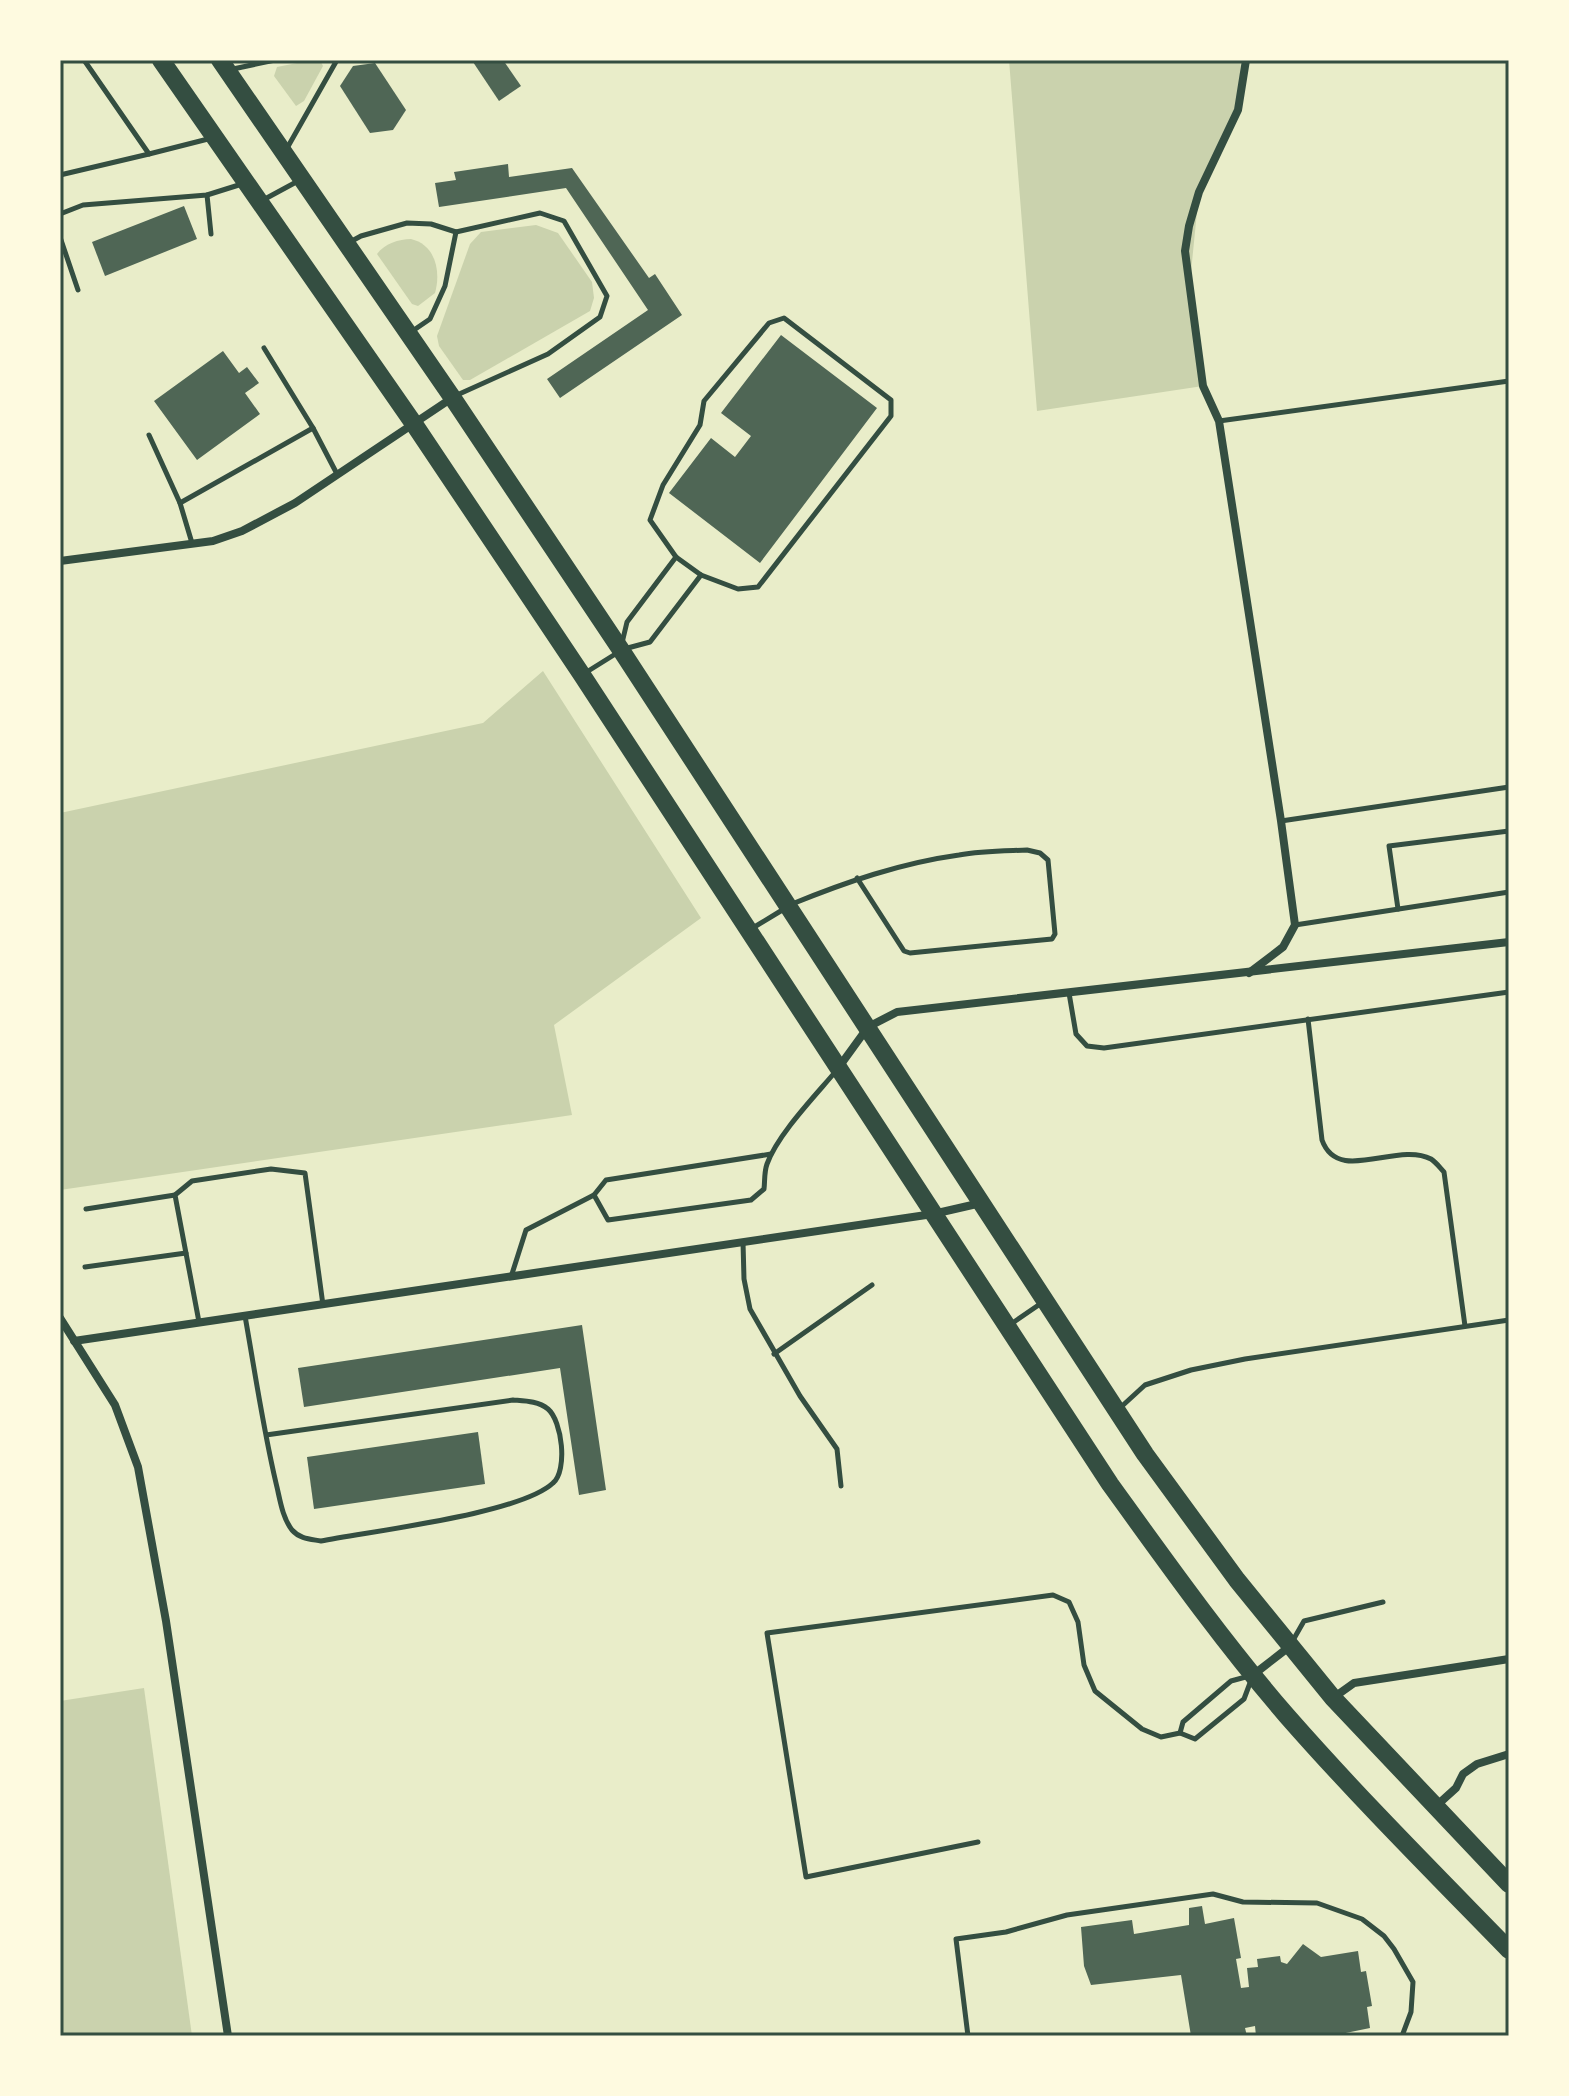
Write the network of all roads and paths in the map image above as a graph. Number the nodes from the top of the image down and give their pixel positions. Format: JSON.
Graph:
{"nodes":[{"id":1,"x":84,"y":60,"type":"edge"},
{"id":2,"x":161,"y":60,"type":"edge"},
{"id":3,"x":275,"y":60,"type":"edge"},
{"id":4,"x":337,"y":60,"type":"edge"},
{"id":5,"x":1246,"y":60,"type":"edge"},
{"id":6,"x":223,"y":65,"type":"edge"},
{"id":7,"x":215,"y":137,"type":"junction"},
{"id":8,"x":149,"y":154,"type":"junction"},
{"id":9,"x":284,"y":155,"type":"junction"},
{"id":10,"x":60,"y":175,"type":"edge"},
{"id":11,"x":301,"y":180,"type":"junction"},
{"id":12,"x":247,"y":182,"type":"junction"},
{"id":13,"x":207,"y":195,"type":"junction"},
{"id":14,"x":260,"y":202,"type":"junction"},
{"id":15,"x":60,"y":214,"type":"edge"},
{"id":16,"x":456,"y":232,"type":"junction"},
{"id":17,"x":211,"y":234,"type":"dead end"},
{"id":18,"x":60,"y":237,"type":"edge"},
{"id":19,"x":346,"y":245,"type":"junction"},
{"id":20,"x":78,"y":290,"type":"dead end"},
{"id":21,"x":408,"y":334,"type":"junction"},
{"id":22,"x":264,"y":348,"type":"dead end"},
{"id":23,"x":1509,"y":381,"type":"edge"},
{"id":24,"x":452,"y":397,"type":"junction"},
{"id":25,"x":1219,"y":421,"type":"junction"},
{"id":26,"x":414,"y":424,"type":"junction"},
{"id":27,"x":313,"y":428,"type":"junction"},
{"id":28,"x":149,"y":435,"type":"dead end"},
{"id":29,"x":338,"y":475,"type":"junction"},
{"id":30,"x":180,"y":503,"type":"junction"},
{"id":31,"x":192,"y":544,"type":"junction"},
{"id":32,"x":676,"y":557,"type":"junction"},
{"id":33,"x":60,"y":561,"type":"edge"},
{"id":34,"x":701,"y":575,"type":"junction"},
{"id":35,"x":621,"y":650,"type":"junction"},
{"id":36,"x":582,"y":675,"type":"junction"},
{"id":37,"x":1509,"y":787,"type":"edge"},
{"id":38,"x":1281,"y":821,"type":"junction"},
{"id":39,"x":1509,"y":831,"type":"edge"},
{"id":40,"x":857,"y":878,"type":"junction"},
{"id":41,"x":1509,"y":892,"type":"edge"},
{"id":42,"x":789,"y":906,"type":"junction"},
{"id":43,"x":1398,"y":909,"type":"junction"},
{"id":44,"x":1295,"y":925,"type":"junction"},
{"id":45,"x":751,"y":930,"type":"junction"},
{"id":46,"x":1509,"y":942,"type":"edge"},
{"id":47,"x":1249,"y":973,"type":"junction"},
{"id":48,"x":1509,"y":992,"type":"edge"},
{"id":49,"x":1069,"y":993,"type":"junction"},
{"id":50,"x":1308,"y":1019,"type":"junction"},
{"id":51,"x":868,"y":1027,"type":"junction"},
{"id":52,"x":839,"y":1068,"type":"junction"},
{"id":53,"x":772,"y":1153,"type":"junction"},
{"id":54,"x":175,"y":1195,"type":"junction"},
{"id":55,"x":594,"y":1195,"type":"junction"},
{"id":56,"x":982,"y":1203,"type":"junction"},
{"id":57,"x":86,"y":1209,"type":"dead end"},
{"id":58,"x":933,"y":1214,"type":"junction"},
{"id":59,"x":743,"y":1242,"type":"junction"},
{"id":60,"x":186,"y":1253,"type":"junction"},
{"id":61,"x":85,"y":1267,"type":"dead end"},
{"id":62,"x":511,"y":1277,"type":"junction"},
{"id":63,"x":872,"y":1285,"type":"dead end"},
{"id":64,"x":1045,"y":1300,"type":"junction"},
{"id":65,"x":323,"y":1305,"type":"junction"},
{"id":66,"x":245,"y":1316,"type":"junction"},
{"id":67,"x":60,"y":1318,"type":"edge"},
{"id":68,"x":1509,"y":1320,"type":"edge"},
{"id":69,"x":199,"y":1323,"type":"junction"},
{"id":70,"x":1465,"y":1326,"type":"junction"},
{"id":71,"x":1007,"y":1327,"type":"junction"},
{"id":72,"x":74,"y":1341,"type":"junction"},
{"id":73,"x":774,"y":1354,"type":"junction"},
{"id":74,"x":1117,"y":1411,"type":"junction"},
{"id":75,"x":266,"y":1435,"type":"junction"},
{"id":76,"x":841,"y":1486,"type":"dead end"},
{"id":77,"x":1383,"y":1602,"type":"dead end"},
{"id":78,"x":1289,"y":1647,"type":"junction"},
{"id":79,"x":1509,"y":1659,"type":"edge"},
{"id":80,"x":1253,"y":1675,"type":"junction"},
{"id":81,"x":1333,"y":1698,"type":"junction"},
{"id":82,"x":1180,"y":1733,"type":"junction"},
{"id":83,"x":1509,"y":1754,"type":"edge"},
{"id":84,"x":1434,"y":1808,"type":"junction"},
{"id":85,"x":978,"y":1842,"type":"dead end"},
{"id":86,"x":1509,"y":1884,"type":"edge"},
{"id":87,"x":1509,"y":1950,"type":"edge"},
{"id":88,"x":228,"y":2036,"type":"edge"},
{"id":89,"x":968,"y":2036,"type":"edge"},
{"id":90,"x":1402,"y":2036,"type":"edge"}],
"edges":[{"from":1,"to":8,"type":"lane"},
{"from":2,"to":7,"type":"main road"},
{"from":3,"to":6,"type":"lane"},
{"from":4,"to":9,"type":"lane"},
{"from":5,"to":25,"type":"street"},
{"from":6,"to":9,"type":"main road"},
{"from":7,"to":8,"type":"lane"},
{"from":7,"to":12,"type":"main road"},
{"from":8,"to":10,"type":"lane"},
{"from":9,"to":11,"type":"main road"},
{"from":11,"to":14,"type":"lane"},
{"from":11,"to":19,"type":"main road"},
{"from":12,"to":13,"type":"lane"},
{"from":12,"to":14,"type":"main road"},
{"from":13,"to":15,"type":"lane"},
{"from":13,"to":17,"type":"lane"},
{"from":14,"to":26,"type":"main road"},
{"from":16,"to":19,"type":"lane"},
{"from":16,"to":21,"type":"lane"},
{"from":16,"to":24,"type":"lane"},
{"from":18,"to":20,"type":"lane"},
{"from":19,"to":21,"type":"main road"},
{"from":21,"to":24,"type":"main road"},
{"from":22,"to":27,"type":"lane"},
{"from":23,"to":25,"type":"lane"},
{"from":24,"to":26,"type":"street"},
{"from":24,"to":35,"type":"main road"},
{"from":25,"to":38,"type":"street"},
{"from":26,"to":29,"type":"street"},
{"from":26,"to":36,"type":"main road"},
{"from":27,"to":29,"type":"lane"},
{"from":27,"to":30,"type":"lane"},
{"from":28,"to":30,"type":"lane"},
{"from":29,"to":31,"type":"street"},
{"from":30,"to":31,"type":"lane"},
{"from":31,"to":33,"type":"street"},
{"from":32,"to":34,"type":"lane"},
{"from":32,"to":34,"type":"lane"},
{"from":32,"to":35,"type":"lane"},
{"from":34,"to":35,"type":"lane"},
{"from":35,"to":36,"type":"lane"},
{"from":35,"to":42,"type":"main road"},
{"from":36,"to":45,"type":"main road"},
{"from":37,"to":38,"type":"lane"},
{"from":38,"to":44,"type":"street"},
{"from":39,"to":43,"type":"lane"},
{"from":40,"to":40,"type":"lane"},
{"from":40,"to":42,"type":"lane"},
{"from":41,"to":43,"type":"lane"},
{"from":42,"to":45,"type":"lane"},
{"from":42,"to":51,"type":"main road"},
{"from":43,"to":44,"type":"lane"},
{"from":44,"to":47,"type":"street"},
{"from":45,"to":52,"type":"main road"},
{"from":46,"to":47,"type":"street"},
{"from":47,"to":49,"type":"street"},
{"from":48,"to":50,"type":"lane"},
{"from":49,"to":50,"type":"lane"},
{"from":49,"to":51,"type":"street"},
{"from":50,"to":70,"type":"lane"},
{"from":51,"to":52,"type":"street"},
{"from":51,"to":56,"type":"main road"},
{"from":52,"to":53,"type":"lane"},
{"from":52,"to":58,"type":"main road"},
{"from":53,"to":55,"type":"lane"},
{"from":53,"to":55,"type":"lane"},
{"from":54,"to":57,"type":"lane"},
{"from":54,"to":60,"type":"lane"},
{"from":54,"to":65,"type":"lane"},
{"from":55,"to":62,"type":"lane"},
{"from":56,"to":58,"type":"street"},
{"from":56,"to":64,"type":"main road"},
{"from":58,"to":59,"type":"street"},
{"from":58,"to":71,"type":"main road"},
{"from":59,"to":62,"type":"street"},
{"from":59,"to":73,"type":"lane"},
{"from":60,"to":61,"type":"lane"},
{"from":60,"to":69,"type":"lane"},
{"from":62,"to":65,"type":"street"},
{"from":63,"to":73,"type":"lane"},
{"from":64,"to":71,"type":"lane"},
{"from":64,"to":74,"type":"main road"},
{"from":65,"to":66,"type":"street"},
{"from":66,"to":69,"type":"street"},
{"from":66,"to":75,"type":"lane"},
{"from":67,"to":72,"type":"street"},
{"from":68,"to":70,"type":"lane"},
{"from":69,"to":72,"type":"street"},
{"from":70,"to":74,"type":"lane"},
{"from":71,"to":80,"type":"main road"},
{"from":72,"to":88,"type":"street"},
{"from":73,"to":76,"type":"lane"},
{"from":74,"to":78,"type":"main road"},
{"from":75,"to":75,"type":"lane"},
{"from":77,"to":78,"type":"lane"},
{"from":78,"to":80,"type":"street"},
{"from":78,"to":81,"type":"main road"},
{"from":79,"to":81,"type":"street"},
{"from":80,"to":82,"type":"lane"},
{"from":80,"to":82,"type":"lane"},
{"from":80,"to":87,"type":"main road"},
{"from":81,"to":84,"type":"main road"},
{"from":82,"to":85,"type":"lane"},
{"from":83,"to":84,"type":"street"},
{"from":84,"to":86,"type":"main road"},
{"from":89,"to":90,"type":"lane"}]}
